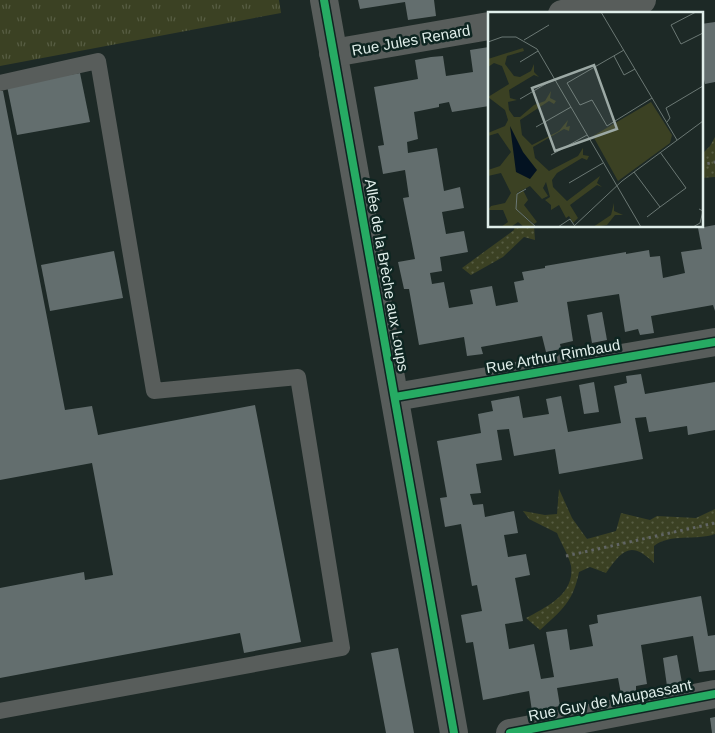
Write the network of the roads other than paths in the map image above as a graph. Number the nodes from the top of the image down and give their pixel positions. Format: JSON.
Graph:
{"nodes":[{"id":1,"x":324,"y":0,"type":"edge"},
{"id":2,"x":642,"y":0,"type":"edge"},
{"id":3,"x":573,"y":12,"type":"edge"},
{"id":4,"x":488,"y":26,"type":"edge"},
{"id":5,"x":333,"y":53,"type":"junction"},
{"id":6,"x":0,"y":83,"type":"edge"},
{"id":7,"x":715,"y":342,"type":"edge"},
{"id":8,"x":395,"y":397,"type":"junction"},
{"id":9,"x":715,"y":694,"type":"edge"},
{"id":10,"x":0,"y":711,"type":"edge"},
{"id":11,"x":454,"y":733,"type":"edge"},
{"id":12,"x":510,"y":733,"type":"edge"}],
"edges":[{"from":1,"to":5,"type":"street","name":"Allée de la Brèche aux Loups"},
{"from":2,"to":3,"type":"street"},
{"from":4,"to":5,"type":"street","name":"Rue Jules Renard"},
{"from":5,"to":8,"type":"street","name":"Allée de la Brèche aux Loups"},
{"from":6,"to":10,"type":"lane"},
{"from":7,"to":8,"type":"street","name":"Rue Arthur Rimbaud"},
{"from":8,"to":11,"type":"street","name":"Allée de la Brèche aux Loups"},
{"from":9,"to":12,"type":"street","name":"Rue Guy de Maupassant"}]}
